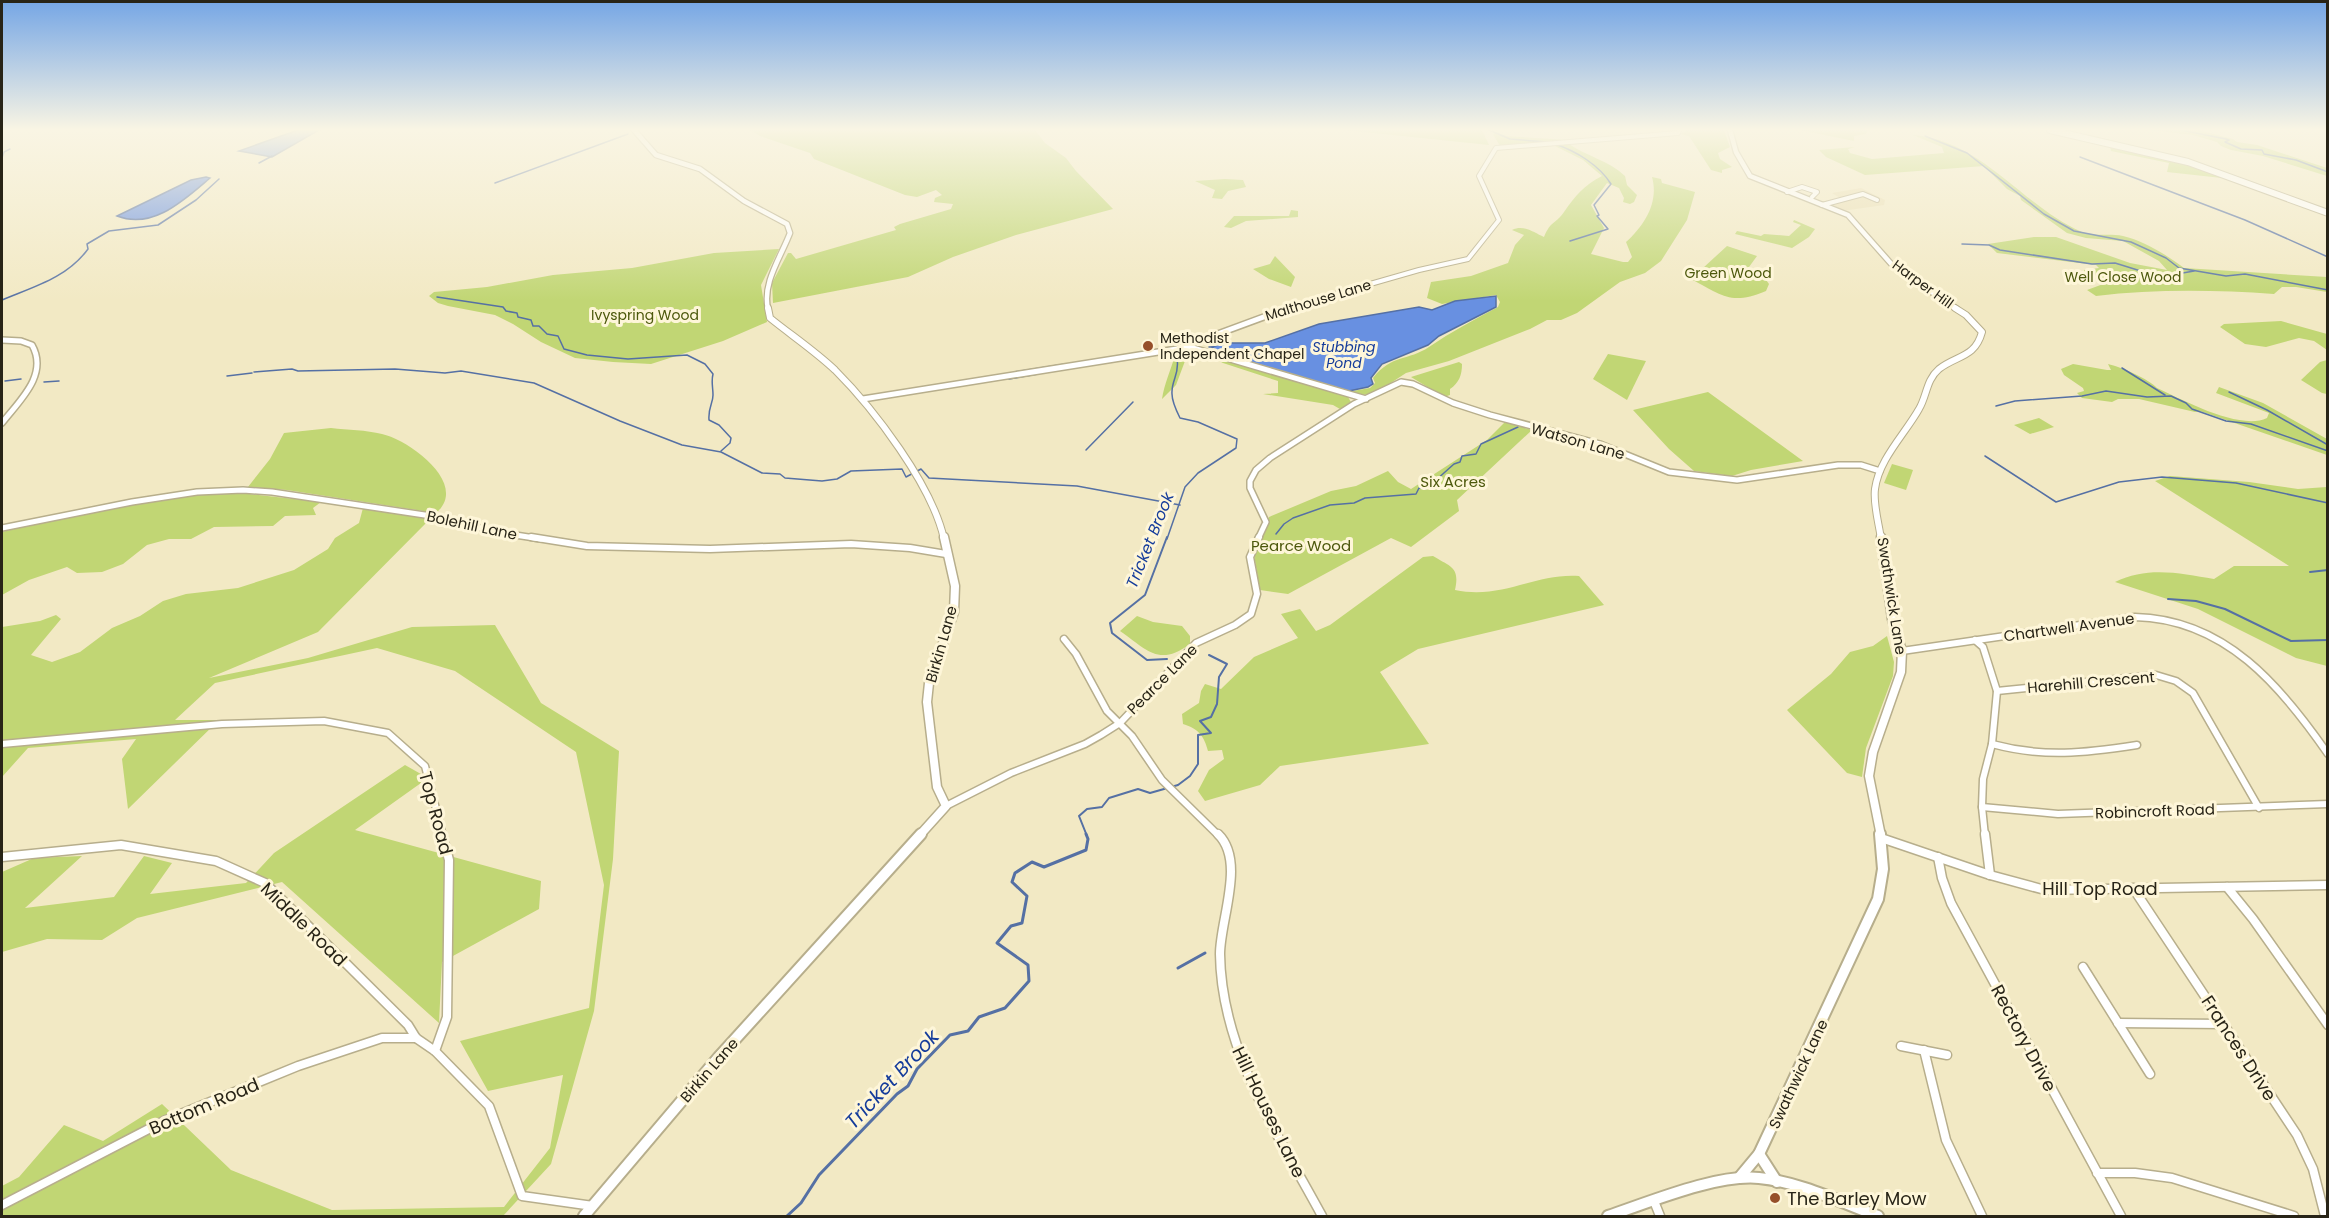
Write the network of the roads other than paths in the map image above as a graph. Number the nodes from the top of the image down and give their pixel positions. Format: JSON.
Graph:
{"nodes":[{"id":1,"x":725,"y":187,"type":"edge"},
{"id":2,"x":1483,"y":187,"type":"edge"},
{"id":3,"x":1776,"y":187,"type":"edge"},
{"id":4,"x":2256,"y":187,"type":"edge"},
{"id":5,"x":1787,"y":192,"type":"junction"},
{"id":6,"x":1812,"y":197,"type":"dead end"},
{"id":7,"x":1877,"y":200,"type":"dead end"},
{"id":8,"x":1822,"y":205,"type":"junction"},
{"id":9,"x":2328,"y":213,"type":"edge"},
{"id":10,"x":1982,"y":334,"type":"joint"},
{"id":11,"x":2,"y":340,"type":"edge"},
{"id":12,"x":1200,"y":340,"type":"junction"},
{"id":13,"x":1186,"y":346,"type":"junction"},
{"id":14,"x":1202,"y":349,"type":"junction"},
{"id":15,"x":1353,"y":397,"type":"junction"},
{"id":16,"x":863,"y":399,"type":"junction"},
{"id":17,"x":1366,"y":399,"type":"junction"},
{"id":18,"x":1354,"y":404,"type":"junction"},
{"id":19,"x":2,"y":423,"type":"edge"},
{"id":20,"x":1880,"y":471,"type":"junction"},
{"id":21,"x":2,"y":528,"type":"edge"},
{"id":22,"x":946,"y":554,"type":"junction"},
{"id":23,"x":1064,"y":639,"type":"dead end"},
{"id":24,"x":1975,"y":640,"type":"junction"},
{"id":25,"x":1902,"y":651,"type":"junction"},
{"id":26,"x":1996,"y":691,"type":"junction"},
{"id":27,"x":1120,"y":723,"type":"junction"},
{"id":28,"x":2,"y":744,"type":"edge"},
{"id":29,"x":1992,"y":744,"type":"junction"},
{"id":30,"x":2137,"y":745,"type":"dead end"},
{"id":31,"x":2328,"y":754,"type":"edge"},
{"id":32,"x":2328,"y":804,"type":"edge"},
{"id":33,"x":946,"y":806,"type":"junction"},
{"id":34,"x":1982,"y":807,"type":"junction"},
{"id":35,"x":2259,"y":808,"type":"junction"},
{"id":36,"x":1881,"y":837,"type":"junction"},
{"id":37,"x":1938,"y":856,"type":"junction"},
{"id":38,"x":2,"y":857,"type":"edge"},
{"id":39,"x":1990,"y":875,"type":"junction"},
{"id":40,"x":2328,"y":885,"type":"edge"},
{"id":41,"x":2227,"y":887,"type":"junction"},
{"id":42,"x":2133,"y":888,"type":"junction"},
{"id":43,"x":2083,"y":967,"type":"dead end"},
{"id":44,"x":2118,"y":1023,"type":"junction"},
{"id":45,"x":2224,"y":1024,"type":"junction"},
{"id":46,"x":2328,"y":1025,"type":"edge"},
{"id":47,"x":416,"y":1038,"type":"junction"},
{"id":48,"x":1901,"y":1046,"type":"dead end"},
{"id":49,"x":1924,"y":1050,"type":"junction"},
{"id":50,"x":435,"y":1051,"type":"junction"},
{"id":51,"x":1947,"y":1055,"type":"dead end"},
{"id":52,"x":2150,"y":1074,"type":"dead end"},
{"id":53,"x":1760,"y":1154,"type":"junction"},
{"id":54,"x":2097,"y":1173,"type":"junction"},
{"id":55,"x":1739,"y":1178,"type":"junction"},
{"id":56,"x":1777,"y":1182,"type":"junction"},
{"id":57,"x":1654,"y":1201,"type":"junction"},
{"id":58,"x":2,"y":1205,"type":"edge"},
{"id":59,"x":593,"y":1206,"type":"junction"},
{"id":60,"x":584,"y":1216,"type":"edge"},
{"id":61,"x":1322,"y":1216,"type":"edge"},
{"id":62,"x":1608,"y":1216,"type":"edge"},
{"id":63,"x":1660,"y":1216,"type":"edge"},
{"id":64,"x":1878,"y":1216,"type":"edge"},
{"id":65,"x":1982,"y":1216,"type":"edge"},
{"id":66,"x":2121,"y":1216,"type":"edge"},
{"id":67,"x":2294,"y":1216,"type":"edge"},
{"id":68,"x":2325,"y":1216,"type":"edge"}],
"edges":[{"from":1,"to":16,"type":"street","name":"Birkin Lane"},
{"from":2,"to":12,"type":"street","name":"Malthouse Lane"},
{"from":3,"to":5,"type":"street","name":"Harper Hill"},
{"from":4,"to":9,"type":"main road"},
{"from":5,"to":6,"type":"street"},
{"from":5,"to":8,"type":"street","name":"Harper Hill"},
{"from":7,"to":8,"type":"street"},
{"from":8,"to":10,"type":"street","name":"Harper Hill"},
{"from":10,"to":20,"type":"street","name":"Swathwick Lane"},
{"from":11,"to":19,"type":"street"},
{"from":12,"to":13,"type":"street","name":"Malthouse Lane"},
{"from":12,"to":14,"type":"street"},
{"from":13,"to":14,"type":"street"},
{"from":13,"to":16,"type":"street","name":"Malthouse Lane"},
{"from":14,"to":15,"type":"street"},
{"from":15,"to":17,"type":"street"},
{"from":15,"to":18,"type":"street"},
{"from":16,"to":22,"type":"street","name":"Birkin Lane"},
{"from":17,"to":18,"type":"street","name":"Watson Lane"},
{"from":17,"to":20,"type":"street","name":"Watson Lane"},
{"from":18,"to":27,"type":"street","name":"Pearce Lane"},
{"from":20,"to":25,"type":"street","name":"Swathwick Lane"},
{"from":21,"to":22,"type":"street","name":"Bolehill Lane"},
{"from":22,"to":33,"type":"street","name":"Birkin Lane"},
{"from":23,"to":27,"type":"street","name":"Hill Houses Lane"},
{"from":24,"to":25,"type":"street","name":"Chartwell Avenue"},
{"from":24,"to":26,"type":"street"},
{"from":24,"to":31,"type":"street","name":"Chartwell Avenue"},
{"from":25,"to":36,"type":"street","name":"Swathwick Lane"},
{"from":26,"to":29,"type":"street"},
{"from":26,"to":35,"type":"street","name":"Harehill Crescent"},
{"from":27,"to":33,"type":"street"},
{"from":27,"to":61,"type":"street","name":"Hill Houses Lane"},
{"from":28,"to":50,"type":"street","name":"Top Road"},
{"from":29,"to":30,"type":"street"},
{"from":29,"to":34,"type":"street"},
{"from":32,"to":35,"type":"street","name":"Robincroft Road"},
{"from":33,"to":59,"type":"street","name":"Birkin Lane"},
{"from":34,"to":35,"type":"street","name":"Robincroft Road"},
{"from":34,"to":39,"type":"street"},
{"from":36,"to":37,"type":"street","name":"Hill Top Road"},
{"from":36,"to":53,"type":"street","name":"Swathwick Lane"},
{"from":37,"to":39,"type":"street","name":"Hill Top Road"},
{"from":37,"to":54,"type":"street","name":"Rectory Drive"},
{"from":38,"to":47,"type":"street","name":"Middle Road"},
{"from":39,"to":42,"type":"street","name":"Hill Top Road"},
{"from":40,"to":41,"type":"street","name":"Hill Top Road"},
{"from":41,"to":42,"type":"street","name":"Hill Top Road"},
{"from":41,"to":46,"type":"street"},
{"from":42,"to":45,"type":"street","name":"Frances Drive"},
{"from":43,"to":44,"type":"street"},
{"from":44,"to":45,"type":"street"},
{"from":44,"to":52,"type":"street"},
{"from":45,"to":68,"type":"street","name":"Frances Drive"},
{"from":47,"to":50,"type":"street","name":"Middle Road"},
{"from":47,"to":58,"type":"street","name":"Bottom Road"},
{"from":48,"to":49,"type":"street"},
{"from":49,"to":51,"type":"street"},
{"from":49,"to":65,"type":"street"},
{"from":50,"to":59,"type":"street"},
{"from":53,"to":55,"type":"street","name":"Swathwick Lane"},
{"from":53,"to":56,"type":"street"},
{"from":54,"to":66,"type":"street","name":"Rectory Drive"},
{"from":54,"to":67,"type":"street"},
{"from":55,"to":56,"type":"street"},
{"from":55,"to":57,"type":"street"},
{"from":56,"to":64,"type":"street"},
{"from":57,"to":62,"type":"street"},
{"from":57,"to":63,"type":"street"},
{"from":59,"to":60,"type":"street","name":"Birkin Lane"}]}
